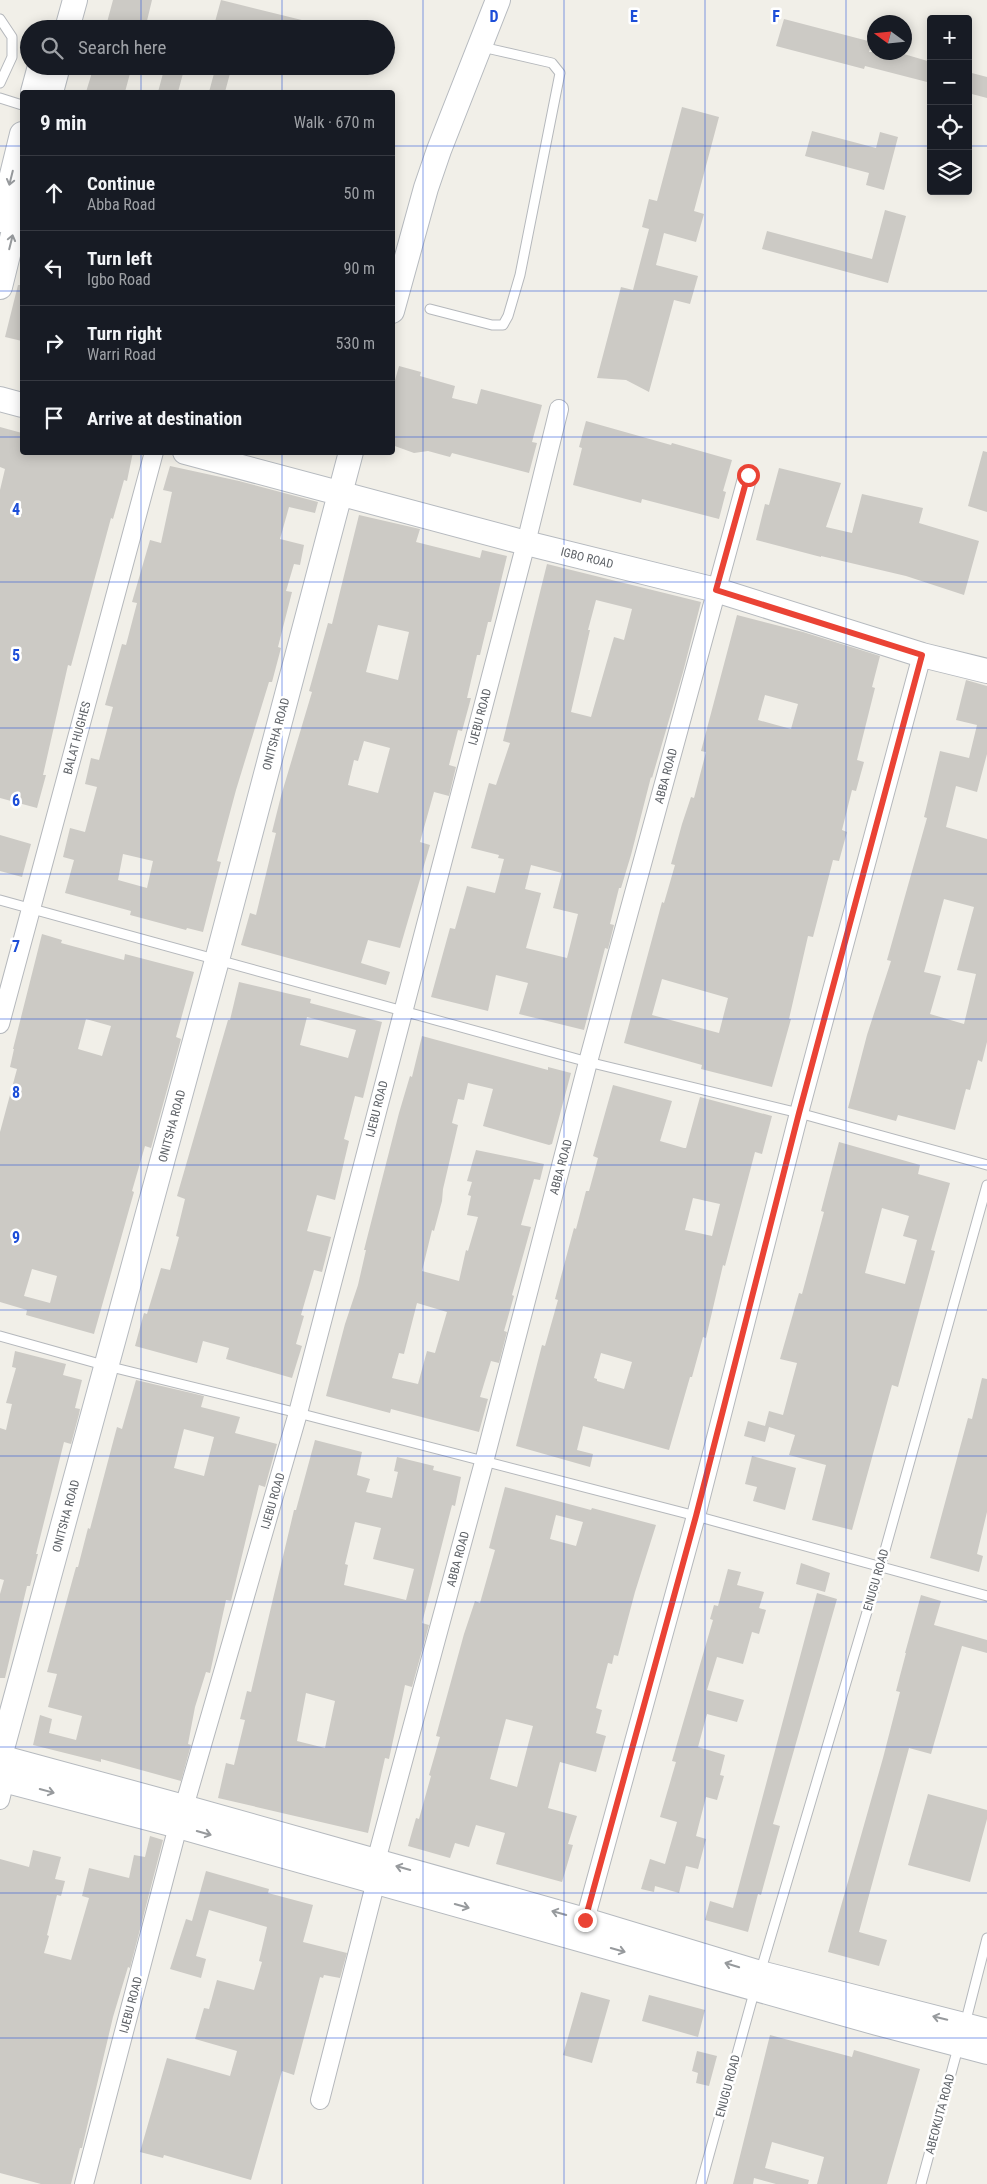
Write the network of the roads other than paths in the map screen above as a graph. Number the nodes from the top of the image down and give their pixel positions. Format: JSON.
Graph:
{"nodes":[{"id":1,"x":57,"y":0,"type":"edge"},
{"id":2,"x":75,"y":0,"type":"edge"},
{"id":3,"x":498,"y":0,"type":"edge"},
{"id":4,"x":0,"y":19,"type":"edge"},
{"id":5,"x":53,"y":20,"type":"edge"},
{"id":6,"x":70,"y":20,"type":"edge"},
{"id":7,"x":479,"y":46,"type":"junction"},
{"id":8,"x":38,"y":75,"type":"edge"},
{"id":9,"x":56,"y":75,"type":"edge"},
{"id":10,"x":0,"y":83,"type":"edge"},
{"id":11,"x":34,"y":90,"type":"edge"},
{"id":12,"x":52,"y":90,"type":"edge"},
{"id":13,"x":0,"y":98,"type":"edge"},
{"id":14,"x":20,"y":104,"type":"edge"},
{"id":15,"x":20,"y":142,"type":"edge"},
{"id":16,"x":20,"y":206,"type":"edge"},
{"id":17,"x":0,"y":222,"type":"edge"},
{"id":18,"x":0,"y":287,"type":"edge"},
{"id":19,"x":395,"y":300,"type":"edge"},
{"id":20,"x":430,"y":309,"type":"dead end"},
{"id":21,"x":559,"y":409,"type":"dead end"},
{"id":22,"x":153,"y":455,"type":"edge"},
{"id":23,"x":196,"y":455,"type":"edge"},
{"id":24,"x":350,"y":455,"type":"edge"},
{"id":25,"x":748,"y":475,"type":"dead end"},
{"id":26,"x":339,"y":494,"type":"junction"},
{"id":27,"x":526,"y":543,"type":"junction"},
{"id":28,"x":716,"y":590,"type":"junction"},
{"id":29,"x":922,"y":655,"type":"junction"},
{"id":30,"x":987,"y":671,"type":"edge"},
{"id":31,"x":0,"y":900,"type":"edge"},
{"id":32,"x":31,"y":908,"type":"junction"},
{"id":33,"x":217,"y":960,"type":"junction"},
{"id":34,"x":402,"y":1011,"type":"junction"},
{"id":35,"x":0,"y":1024,"type":"edge"},
{"id":36,"x":588,"y":1062,"type":"junction"},
{"id":37,"x":799,"y":1113,"type":"junction"},
{"id":38,"x":987,"y":1165,"type":"edge"},
{"id":39,"x":987,"y":1185,"type":"edge"},
{"id":40,"x":0,"y":1336,"type":"edge"},
{"id":41,"x":107,"y":1366,"type":"junction"},
{"id":42,"x":298,"y":1413,"type":"junction"},
{"id":43,"x":484,"y":1462,"type":"junction"},
{"id":44,"x":696,"y":1516,"type":"junction"},
{"id":45,"x":880,"y":1568,"type":"junction"},
{"id":46,"x":987,"y":1596,"type":"edge"},
{"id":47,"x":0,"y":1756,"type":"edge"},
{"id":48,"x":2,"y":1786,"type":"edge"},
{"id":49,"x":181,"y":1816,"type":"junction"},
{"id":50,"x":376,"y":1871,"type":"junction"},
{"id":51,"x":585,"y":1920,"type":"junction"},
{"id":52,"x":987,"y":1938,"type":"edge"},
{"id":53,"x":758,"y":1981,"type":"junction"},
{"id":54,"x":970,"y":2033,"type":"edge"},
{"id":55,"x":987,"y":2052,"type":"edge"},
{"id":56,"x":320,"y":2100,"type":"dead end"},
{"id":57,"x":84,"y":2184,"type":"edge"},
{"id":58,"x":701,"y":2184,"type":"edge"},
{"id":59,"x":921,"y":2184,"type":"edge"}],
"edges":[{"from":1,"to":5,"type":"street"},
{"from":2,"to":6,"type":"street"},
{"from":3,"to":7,"type":"street"},
{"from":4,"to":10,"type":"lane"},
{"from":7,"to":19,"type":"street"},
{"from":7,"to":20,"type":"lane"},
{"from":8,"to":11,"type":"street"},
{"from":9,"to":12,"type":"street"},
{"from":13,"to":14,"type":"lane"},
{"from":15,"to":17,"type":"street","one_way":true},
{"from":18,"to":16,"type":"street","one_way":true},
{"from":21,"to":27,"type":"street","name":"IJEBU ROAD"},
{"from":22,"to":32,"type":"street","name":"BALAT HUGHES"},
{"from":23,"to":26,"type":"street","name":"IGBO ROAD"},
{"from":24,"to":26,"type":"street","name":"ONITSHA ROAD"},
{"from":25,"to":28,"type":"street","name":"ABBA ROAD"},
{"from":26,"to":27,"type":"street","name":"IGBO ROAD"},
{"from":26,"to":33,"type":"street","name":"ONITSHA ROAD"},
{"from":27,"to":28,"type":"street","name":"IGBO ROAD"},
{"from":27,"to":34,"type":"street","name":"IJEBU ROAD"},
{"from":28,"to":29,"type":"street","name":"IGBO ROAD"},
{"from":28,"to":36,"type":"street","name":"ABBA ROAD"},
{"from":29,"to":30,"type":"street","name":"IGBO ROAD"},
{"from":29,"to":37,"type":"street"},
{"from":31,"to":32,"type":"lane"},
{"from":32,"to":33,"type":"lane"},
{"from":32,"to":35,"type":"street","name":"BALAT HUGHES"},
{"from":33,"to":34,"type":"lane"},
{"from":33,"to":41,"type":"street","name":"ONITSHA ROAD"},
{"from":34,"to":36,"type":"lane"},
{"from":34,"to":42,"type":"street","name":"IJEBU ROAD"},
{"from":36,"to":37,"type":"lane"},
{"from":36,"to":43,"type":"street","name":"ABBA ROAD"},
{"from":37,"to":38,"type":"lane"},
{"from":37,"to":44,"type":"street"},
{"from":39,"to":45,"type":"lane","name":"ENUGU ROAD"},
{"from":40,"to":41,"type":"lane"},
{"from":41,"to":42,"type":"lane"},
{"from":41,"to":47,"type":"street","name":"ONITSHA ROAD"},
{"from":42,"to":43,"type":"lane"},
{"from":42,"to":49,"type":"street","name":"IJEBU ROAD"},
{"from":43,"to":44,"type":"lane"},
{"from":43,"to":50,"type":"street","name":"ABBA ROAD"},
{"from":44,"to":45,"type":"lane"},
{"from":44,"to":51,"type":"street"},
{"from":45,"to":46,"type":"lane"},
{"from":45,"to":53,"type":"lane","name":"ENUGU ROAD"},
{"from":47,"to":49,"type":"street"},
{"from":48,"to":49,"type":"street","one_way":true},
{"from":49,"to":50,"type":"street"},
{"from":49,"to":57,"type":"street","name":"IJEBU ROAD"},
{"from":51,"to":50,"type":"street","one_way":true},
{"from":50,"to":53,"type":"street","one_way":true},
{"from":50,"to":56,"type":"street","name":"ABBA ROAD"},
{"from":53,"to":51,"type":"street","one_way":true},
{"from":52,"to":54,"type":"lane","name":"ABEOKUTA ROAD"},
{"from":53,"to":54,"type":"street"},
{"from":53,"to":58,"type":"lane","name":"ENUGU ROAD"},
{"from":54,"to":55,"type":"street"},
{"from":54,"to":59,"type":"lane","name":"ABEOKUTA ROAD"}]}
